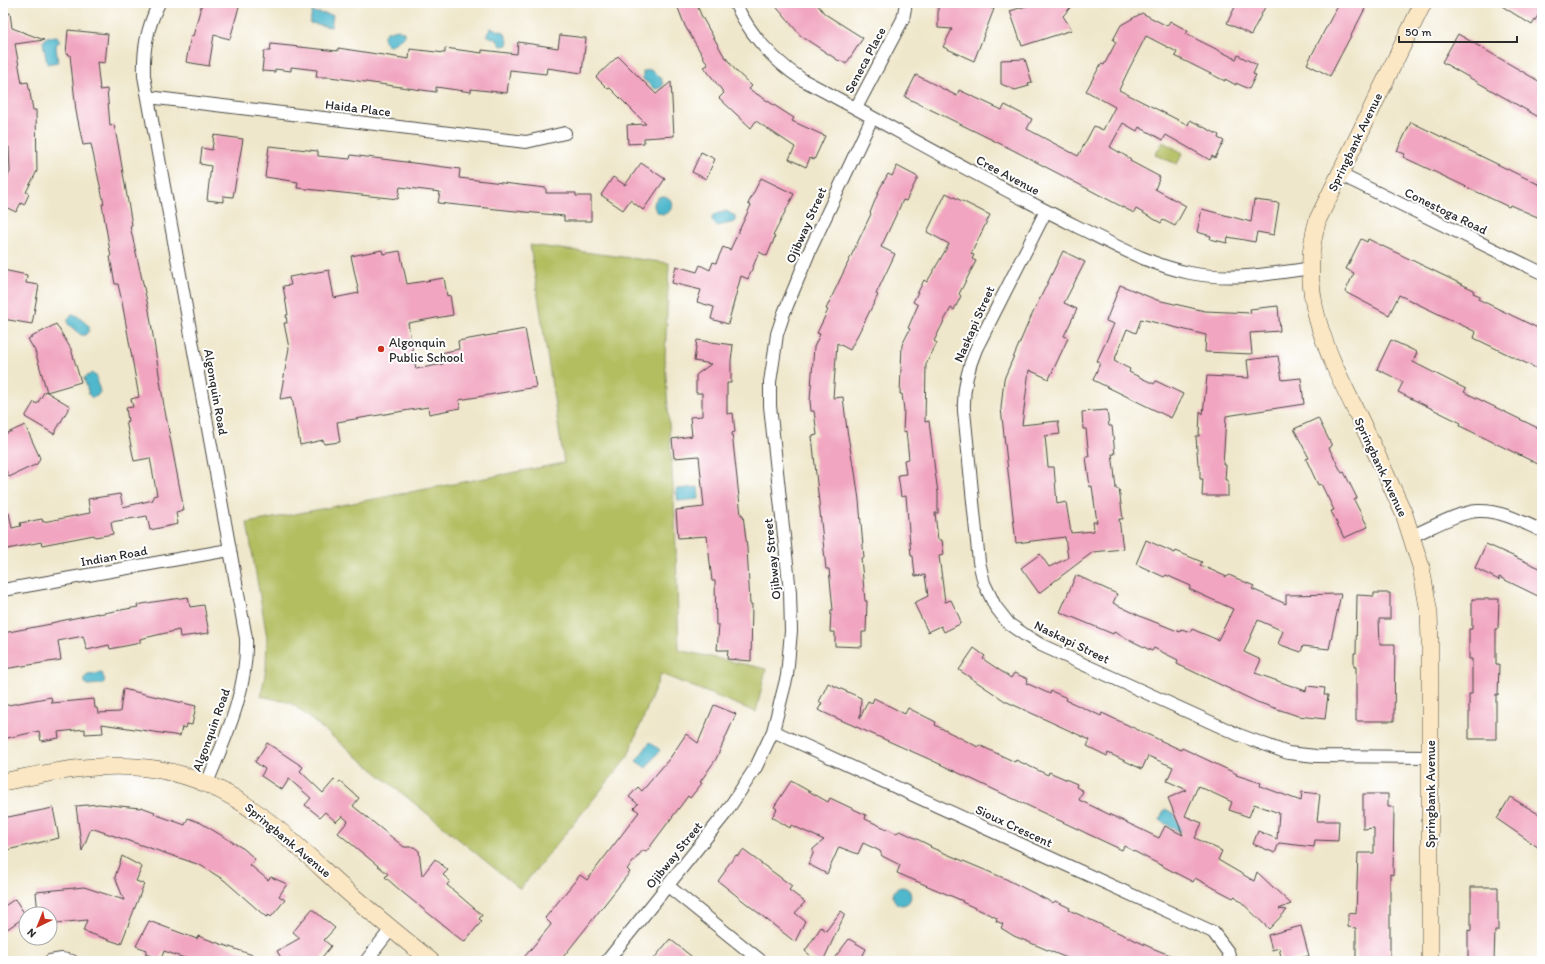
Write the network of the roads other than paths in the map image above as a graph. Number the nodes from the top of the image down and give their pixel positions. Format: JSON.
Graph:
{"nodes":[{"id":1,"x":159,"y":3,"type":"edge"},
{"id":2,"x":735,"y":3,"type":"edge"},
{"id":3,"x":906,"y":3,"type":"edge"},
{"id":4,"x":1423,"y":3,"type":"edge"},
{"id":5,"x":148,"y":97,"type":"junction"},
{"id":6,"x":856,"y":108,"type":"junction"},
{"id":7,"x":872,"y":118,"type":"junction"},
{"id":8,"x":565,"y":133,"type":"dead end"},
{"id":9,"x":1339,"y":174,"type":"junction"},
{"id":10,"x":1046,"y":211,"type":"junction"},
{"id":11,"x":1311,"y":268,"type":"junction"},
{"id":12,"x":1542,"y":273,"type":"edge"},
{"id":13,"x":1542,"y":531,"type":"edge"},
{"id":14,"x":1412,"y":536,"type":"junction"},
{"id":15,"x":229,"y":550,"type":"junction"},
{"id":16,"x":3,"y":590,"type":"edge"},
{"id":17,"x":773,"y":730,"type":"junction"},
{"id":18,"x":1430,"y":757,"type":"junction"},
{"id":19,"x":3,"y":782,"type":"edge"},
{"id":20,"x":207,"y":782,"type":"junction"},
{"id":21,"x":668,"y":886,"type":"junction"},
{"id":22,"x":391,"y":929,"type":"junction"},
{"id":23,"x":50,"y":961,"type":"edge"},
{"id":24,"x":72,"y":961,"type":"edge"},
{"id":25,"x":366,"y":961,"type":"edge"},
{"id":26,"x":431,"y":961,"type":"edge"},
{"id":27,"x":607,"y":961,"type":"edge"},
{"id":28,"x":761,"y":961,"type":"edge"},
{"id":29,"x":1231,"y":961,"type":"edge"},
{"id":30,"x":1430,"y":961,"type":"edge"}],
"edges":[{"from":1,"to":5,"type":"street","name":"Algonquin Road"},
{"from":2,"to":6,"type":"street","name":"Cree Avenue"},
{"from":3,"to":6,"type":"street","name":"Seneca Place"},
{"from":4,"to":9,"type":"main road","name":"Springbank Avenue"},
{"from":5,"to":8,"type":"street","name":"Haida Place"},
{"from":5,"to":15,"type":"street","name":"Algonquin Road"},
{"from":6,"to":7,"type":"street","name":"Cree Avenue"},
{"from":7,"to":10,"type":"street","name":"Cree Avenue"},
{"from":7,"to":17,"type":"street","name":"Ojibway Street"},
{"from":9,"to":11,"type":"main road","name":"Springbank Avenue"},
{"from":9,"to":12,"type":"street","name":"Conestoga Road"},
{"from":10,"to":11,"type":"street","name":"Cree Avenue"},
{"from":10,"to":18,"type":"street","name":"Naskapi Street"},
{"from":11,"to":14,"type":"main road","name":"Springbank Avenue"},
{"from":13,"to":14,"type":"street"},
{"from":14,"to":18,"type":"main road","name":"Springbank Avenue"},
{"from":15,"to":16,"type":"street","name":"Indian Road"},
{"from":15,"to":20,"type":"street","name":"Algonquin Road"},
{"from":17,"to":21,"type":"street","name":"Ojibway Street"},
{"from":17,"to":29,"type":"street","name":"Sioux Crescent"},
{"from":18,"to":30,"type":"main road","name":"Springbank Avenue"},
{"from":19,"to":20,"type":"main road","name":"Springbank Avenue"},
{"from":20,"to":22,"type":"main road","name":"Springbank Avenue"},
{"from":21,"to":27,"type":"street","name":"Ojibway Street"},
{"from":21,"to":28,"type":"street"},
{"from":22,"to":25,"type":"street"},
{"from":22,"to":26,"type":"main road","name":"Springbank Avenue"},
{"from":23,"to":24,"type":"street"}]}
